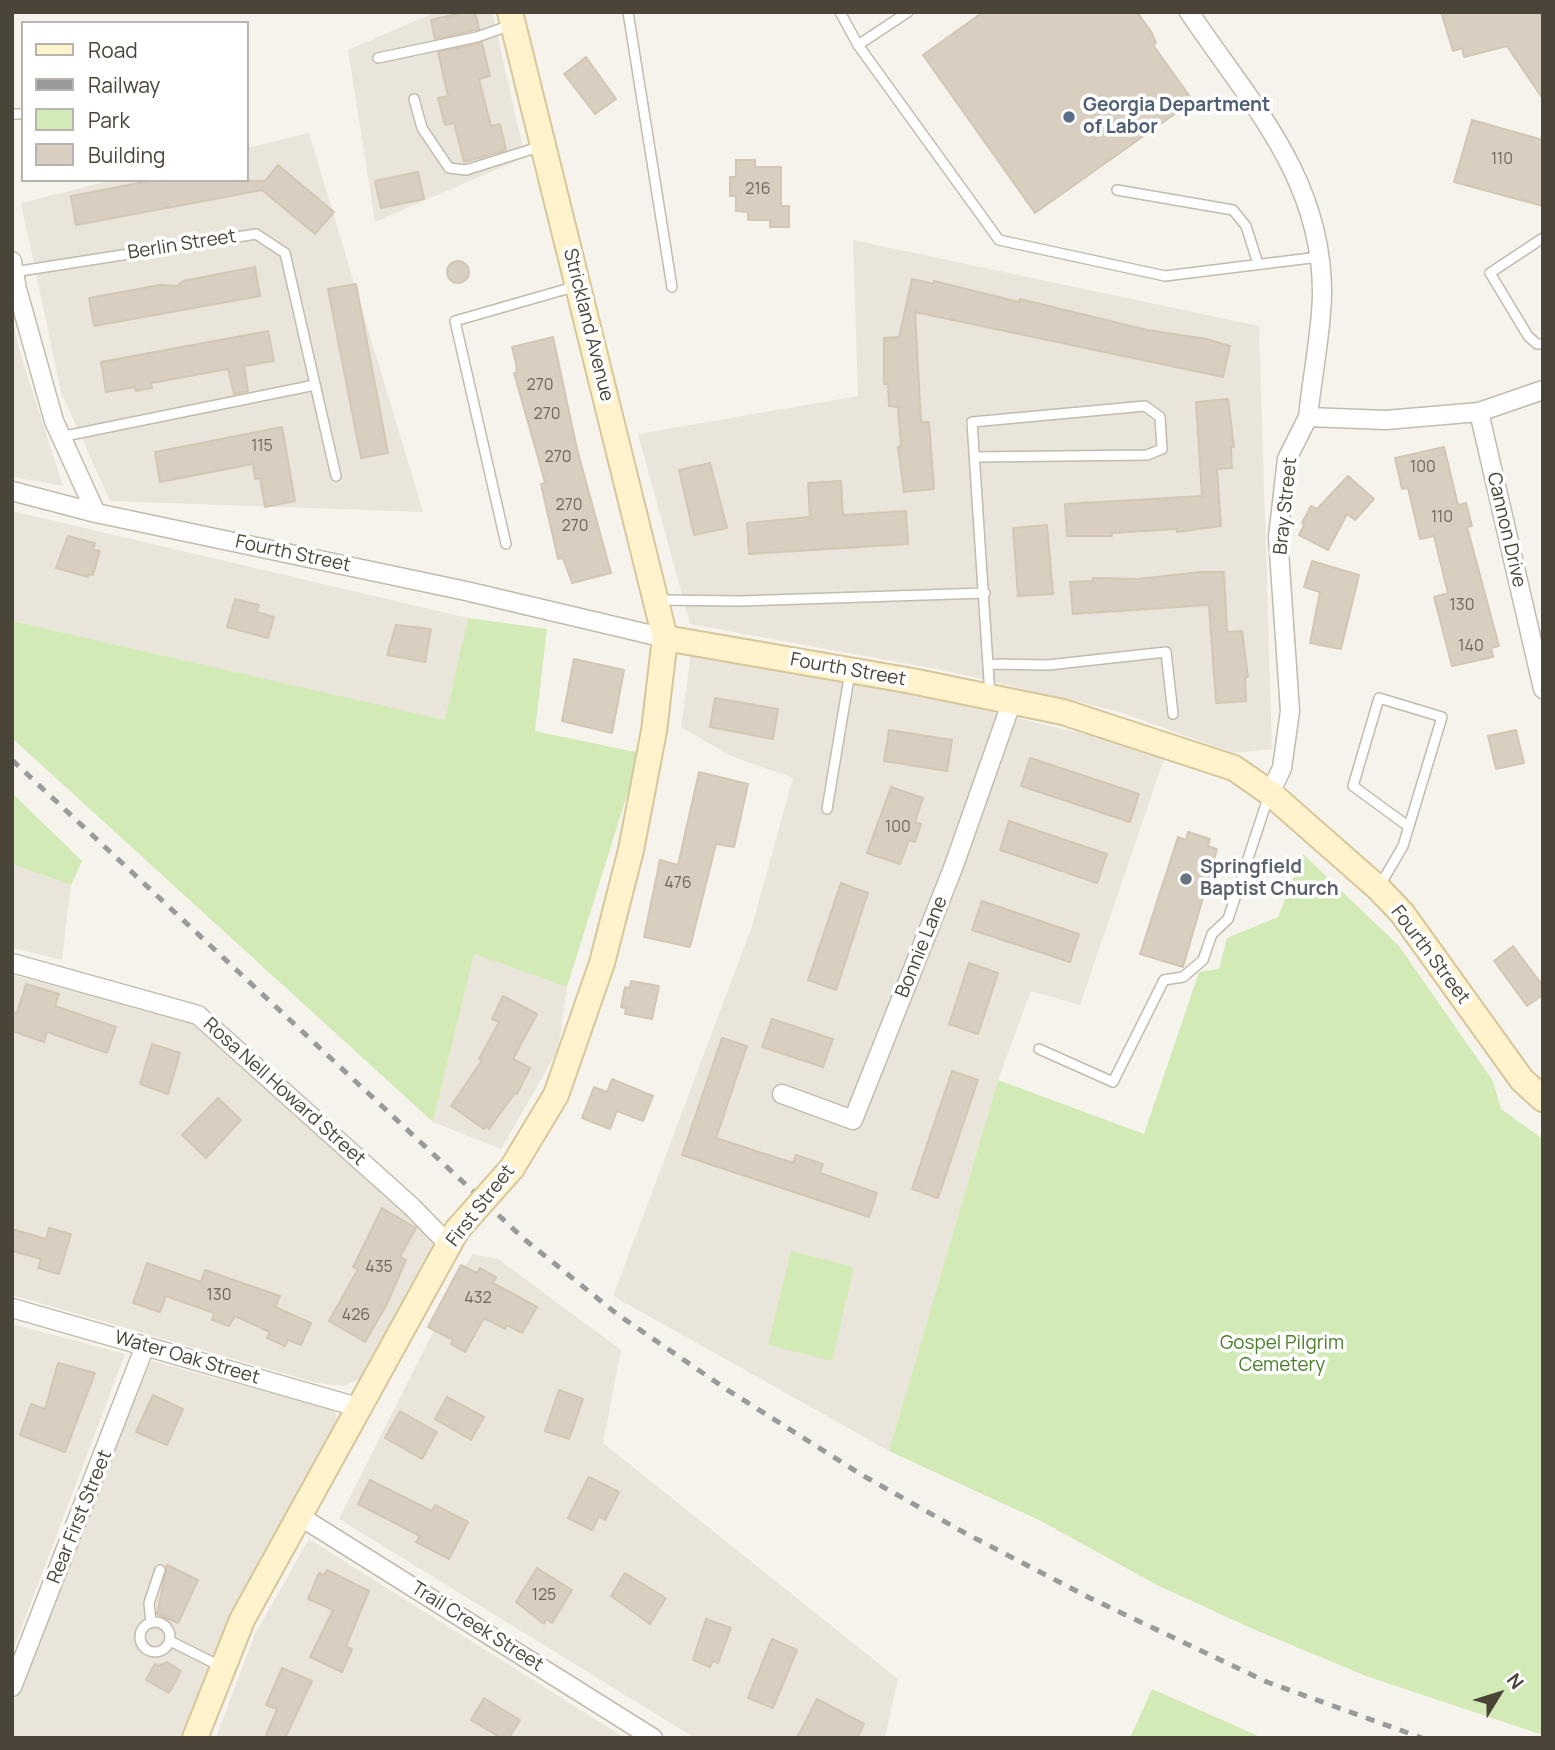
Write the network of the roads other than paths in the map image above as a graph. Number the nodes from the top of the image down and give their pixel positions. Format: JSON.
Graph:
{"nodes":[{"id":1,"x":628,"y":12,"type":"edge"},
{"id":2,"x":840,"y":12,"type":"edge"},
{"id":3,"x":908,"y":12,"type":"edge"},
{"id":4,"x":1189,"y":12,"type":"edge"},
{"id":5,"x":511,"y":18,"type":"edge"},
{"id":6,"x":858,"y":46,"type":"junction"},
{"id":7,"x":378,"y":58,"type":"dead end"},
{"id":8,"x":415,"y":99,"type":"dead end"},
{"id":9,"x":543,"y":146,"type":"junction"},
{"id":10,"x":1117,"y":190,"type":"dead end"},
{"id":11,"x":1543,"y":238,"type":"edge"},
{"id":12,"x":1319,"y":257,"type":"junction"},
{"id":13,"x":1258,"y":264,"type":"junction"},
{"id":14,"x":14,"y":278,"type":"edge"},
{"id":15,"x":579,"y":285,"type":"junction"},
{"id":16,"x":672,"y":287,"type":"dead end"},
{"id":17,"x":1543,"y":344,"type":"edge"},
{"id":18,"x":315,"y":385,"type":"junction"},
{"id":19,"x":1543,"y":390,"type":"edge"},
{"id":20,"x":1479,"y":412,"type":"junction"},
{"id":21,"x":1308,"y":417,"type":"junction"},
{"id":22,"x":60,"y":436,"type":"junction"},
{"id":23,"x":975,"y":457,"type":"junction"},
{"id":24,"x":335,"y":477,"type":"dead end"},
{"id":25,"x":12,"y":491,"type":"edge"},
{"id":26,"x":96,"y":513,"type":"junction"},
{"id":27,"x":506,"y":544,"type":"dead end"},
{"id":28,"x":985,"y":593,"type":"junction"},
{"id":29,"x":656,"y":600,"type":"junction"},
{"id":30,"x":665,"y":638,"type":"junction"},
{"id":31,"x":990,"y":664,"type":"junction"},
{"id":32,"x":850,"y":670,"type":"junction"},
{"id":33,"x":1543,"y":689,"type":"edge"},
{"id":34,"x":1001,"y":699,"type":"junction"},
{"id":35,"x":1173,"y":713,"type":"dead end"},
{"id":36,"x":1270,"y":793,"type":"junction"},
{"id":37,"x":827,"y":809,"type":"dead end"},
{"id":38,"x":1409,"y":827,"type":"junction"},
{"id":39,"x":1378,"y":888,"type":"junction"},
{"id":40,"x":12,"y":963,"type":"edge"},
{"id":41,"x":1039,"y":1049,"type":"dead end"},
{"id":42,"x":782,"y":1094,"type":"dead end"},
{"id":43,"x":1543,"y":1099,"type":"edge"},
{"id":44,"x":453,"y":1238,"type":"junction"},
{"id":45,"x":12,"y":1308,"type":"edge"},
{"id":46,"x":145,"y":1346,"type":"junction"},
{"id":47,"x":361,"y":1408,"type":"junction"},
{"id":48,"x":301,"y":1517,"type":"junction"},
{"id":49,"x":160,"y":1570,"type":"dead end"},
{"id":50,"x":151,"y":1623,"type":"junction"},
{"id":51,"x":170,"y":1641,"type":"junction"},
{"id":52,"x":222,"y":1667,"type":"junction"},
{"id":53,"x":12,"y":1687,"type":"edge"},
{"id":54,"x":195,"y":1738,"type":"edge"},
{"id":55,"x":653,"y":1738,"type":"edge"}],
"edges":[{"from":1,"to":16,"type":"lane"},
{"from":2,"to":6,"type":"lane"},
{"from":3,"to":6,"type":"lane"},
{"from":4,"to":12,"type":"street","name":"Bray Street"},
{"from":5,"to":7,"type":"lane"},
{"from":5,"to":9,"type":"street","name":"Strickland Avenue"},
{"from":6,"to":13,"type":"lane"},
{"from":8,"to":9,"type":"lane"},
{"from":9,"to":15,"type":"street","name":"Strickland Avenue"},
{"from":10,"to":13,"type":"lane"},
{"from":11,"to":17,"type":"lane"},
{"from":12,"to":13,"type":"lane"},
{"from":12,"to":21,"type":"street","name":"Bray Street"},
{"from":14,"to":18,"type":"lane","name":"Berlin Street"},
{"from":14,"to":22,"type":"street","name":"Berlin Street"},
{"from":15,"to":27,"type":"lane"},
{"from":15,"to":29,"type":"street","name":"Strickland Avenue"},
{"from":18,"to":22,"type":"lane"},
{"from":18,"to":24,"type":"lane","name":"Berlin Street"},
{"from":19,"to":20,"type":"street"},
{"from":20,"to":21,"type":"street"},
{"from":20,"to":33,"type":"street","name":"Cannon Drive"},
{"from":21,"to":36,"type":"street","name":"Bray Street"},
{"from":22,"to":26,"type":"street","name":"Berlin Street"},
{"from":23,"to":23,"type":"lane"},
{"from":23,"to":28,"type":"lane"},
{"from":25,"to":26,"type":"street","name":"Fourth Street"},
{"from":26,"to":30,"type":"street","name":"Fourth Street"},
{"from":28,"to":29,"type":"lane"},
{"from":28,"to":31,"type":"lane"},
{"from":29,"to":30,"type":"street","name":"Strickland Avenue"},
{"from":30,"to":32,"type":"street","name":"Fourth Street"},
{"from":30,"to":44,"type":"street","name":"First Street","bridge":true},
{"from":31,"to":34,"type":"lane"},
{"from":31,"to":35,"type":"lane"},
{"from":32,"to":34,"type":"street","name":"Fourth Street"},
{"from":32,"to":37,"type":"lane"},
{"from":34,"to":36,"type":"street","name":"Fourth Street"},
{"from":34,"to":42,"type":"street","name":"Bonnie Lane"},
{"from":36,"to":39,"type":"street","name":"Fourth Street"},
{"from":36,"to":41,"type":"lane"},
{"from":38,"to":38,"type":"lane"},
{"from":38,"to":39,"type":"lane"},
{"from":39,"to":43,"type":"street","name":"Fourth Street"},
{"from":40,"to":44,"type":"street","name":"Rosa Nell Howard Street"},
{"from":44,"to":47,"type":"street","name":"First Street"},
{"from":45,"to":46,"type":"street","name":"Water Oak Street"},
{"from":46,"to":47,"type":"street","name":"Water Oak Street"},
{"from":46,"to":53,"type":"street","name":"Rear First Street"},
{"from":47,"to":48,"type":"street","name":"First Street"},
{"from":48,"to":52,"type":"street","name":"First Street"},
{"from":48,"to":55,"type":"street","name":"Trail Creek Street"},
{"from":49,"to":50,"type":"lane"},
{"from":50,"to":51,"type":"lane"},
{"from":50,"to":51,"type":"lane"},
{"from":51,"to":52,"type":"lane"},
{"from":52,"to":54,"type":"street","name":"First Street"}]}
